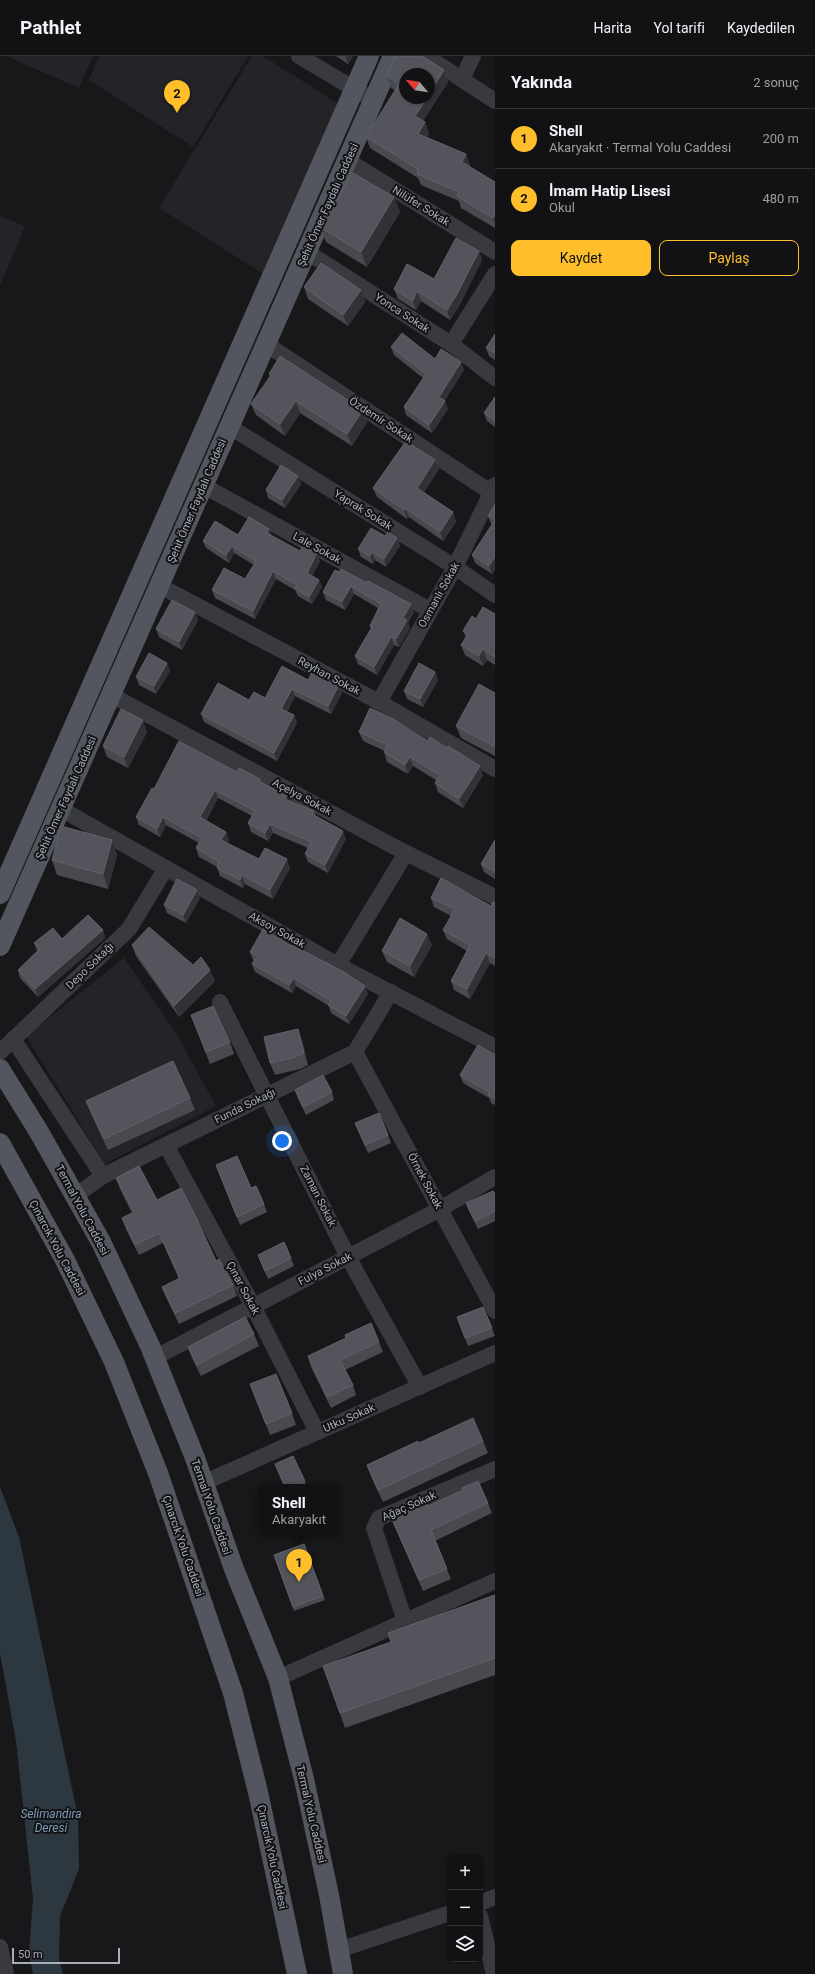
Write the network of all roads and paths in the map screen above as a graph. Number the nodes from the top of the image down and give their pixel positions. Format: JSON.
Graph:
{"nodes":[{"id":1,"x":299,"y":56,"type":"edge"},
{"id":2,"x":369,"y":56,"type":"edge"},
{"id":3,"x":393,"y":56,"type":"edge"},
{"id":4,"x":426,"y":56,"type":"edge"},
{"id":5,"x":473,"y":56,"type":"edge"},
{"id":6,"x":462,"y":79,"type":"junction"},
{"id":7,"x":354,"y":89,"type":"junction"},
{"id":8,"x":373,"y":100,"type":"junction"},
{"id":9,"x":495,"y":100,"type":"edge"},
{"id":10,"x":347,"y":160,"type":"junction"},
{"id":11,"x":307,"y":252,"type":"junction"},
{"id":12,"x":495,"y":252,"type":"edge"},
{"id":13,"x":495,"y":274,"type":"edge"},
{"id":14,"x":266,"y":344,"type":"junction"},
{"id":15,"x":451,"y":344,"type":"junction"},
{"id":16,"x":495,"y":378,"type":"edge"},
{"id":17,"x":230,"y":427,"type":"junction"},
{"id":18,"x":204,"y":486,"type":"junction"},
{"id":19,"x":494,"y":491,"type":"edge"},
{"id":20,"x":455,"y":567,"type":"junction"},
{"id":21,"x":160,"y":586,"type":"junction"},
{"id":22,"x":495,"y":595,"type":"edge"},
{"id":23,"x":430,"y":610,"type":"junction"},
{"id":24,"x":111,"y":695,"type":"junction"},
{"id":25,"x":379,"y":702,"type":"junction"},
{"id":26,"x":495,"y":769,"type":"edge"},
{"id":27,"x":61,"y":809,"type":"junction"},
{"id":28,"x":406,"y":853,"type":"junction"},
{"id":29,"x":166,"y":868,"type":"junction"},
{"id":30,"x":0,"y":894,"type":"edge"},
{"id":31,"x":495,"y":897,"type":"edge"},
{"id":32,"x":0,"y":946,"type":"edge"},
{"id":33,"x":338,"y":965,"type":"junction"},
{"id":34,"x":391,"y":992,"type":"junction"},
{"id":35,"x":220,"y":1002,"type":"dead end"},
{"id":36,"x":13,"y":1040,"type":"junction"},
{"id":37,"x":495,"y":1047,"type":"edge"},
{"id":38,"x":0,"y":1052,"type":"edge"},
{"id":39,"x":355,"y":1052,"type":"junction"},
{"id":40,"x":0,"y":1069,"type":"edge"},
{"id":41,"x":267,"y":1095,"type":"junction"},
{"id":42,"x":0,"y":1143,"type":"edge"},
{"id":43,"x":166,"y":1145,"type":"junction"},
{"id":44,"x":103,"y":1176,"type":"junction"},
{"id":45,"x":495,"y":1177,"type":"edge"},
{"id":46,"x":75,"y":1196,"type":"junction"},
{"id":47,"x":440,"y":1209,"type":"junction"},
{"id":48,"x":348,"y":1257,"type":"junction"},
{"id":49,"x":253,"y":1306,"type":"junction"},
{"id":50,"x":495,"y":1311,"type":"edge"},
{"id":51,"x":495,"y":1353,"type":"edge"},
{"id":52,"x":154,"y":1358,"type":"junction"},
{"id":53,"x":420,"y":1387,"type":"junction"},
{"id":54,"x":317,"y":1432,"type":"junction"},
{"id":55,"x":495,"y":1469,"type":"edge"},
{"id":56,"x":203,"y":1483,"type":"junction"},
{"id":57,"x":495,"y":1581,"type":"edge"},
{"id":58,"x":405,"y":1621,"type":"junction"},
{"id":59,"x":278,"y":1678,"type":"junction"},
{"id":60,"x":495,"y":1898,"type":"edge"},
{"id":61,"x":483,"y":1901,"type":"edge"},
{"id":62,"x":447,"y":1914,"type":"edge"},
{"id":63,"x":482,"y":1926,"type":"edge"},
{"id":64,"x":0,"y":1947,"type":"edge"},
{"id":65,"x":339,"y":1950,"type":"junction"},
{"id":66,"x":6,"y":1974,"type":"edge"},
{"id":67,"x":297,"y":1974,"type":"edge"},
{"id":68,"x":343,"y":1974,"type":"edge"},
{"id":69,"x":494,"y":1974,"type":"edge"}],
"edges":[{"from":1,"to":7,"type":"street"},
{"from":2,"to":7,"type":"main road","name":"Şehit Ömer Faydalı Caddesi"},
{"from":3,"to":8,"type":"main road","name":"Şehit Ömer Faydalı Caddesi"},
{"from":4,"to":6,"type":"street"},
{"from":5,"to":6,"type":"street"},
{"from":6,"to":9,"type":"street"},
{"from":7,"to":8,"type":"street"},
{"from":7,"to":30,"type":"main road","name":"Şehit Ömer Faydalı Caddesi"},
{"from":8,"to":10,"type":"main road","name":"Şehit Ömer Faydalı Caddesi"},
{"from":10,"to":11,"type":"main road","name":"Şehit Ömer Faydalı Caddesi"},
{"from":10,"to":12,"type":"street","name":"Nilüfer Sokak"},
{"from":11,"to":14,"type":"main road","name":"Şehit Ömer Faydalı Caddesi"},
{"from":11,"to":15,"type":"street","name":"Yonca Sokak"},
{"from":13,"to":15,"type":"street"},
{"from":14,"to":17,"type":"main road","name":"Şehit Ömer Faydalı Caddesi"},
{"from":14,"to":19,"type":"street","name":"Özdemir Sokak"},
{"from":15,"to":16,"type":"street","name":"Yonca Sokak"},
{"from":17,"to":18,"type":"main road","name":"Şehit Ömer Faydalı Caddesi"},
{"from":17,"to":20,"type":"street","name":"Yaprak Sokak"},
{"from":18,"to":21,"type":"main road","name":"Şehit Ömer Faydalı Caddesi"},
{"from":18,"to":23,"type":"street","name":"Lale Sokak"},
{"from":19,"to":20,"type":"street","name":"Osmanlı Sokak"},
{"from":20,"to":22,"type":"street","name":"Yaprak Sokak"},
{"from":20,"to":23,"type":"street","name":"Osmanlı Sokak"},
{"from":21,"to":24,"type":"main road","name":"Şehit Ömer Faydalı Caddesi"},
{"from":21,"to":25,"type":"street","name":"Reyhan Sokak"},
{"from":23,"to":25,"type":"street","name":"Osmanlı Sokak"},
{"from":24,"to":27,"type":"main road","name":"Şehit Ömer Faydalı Caddesi"},
{"from":24,"to":28,"type":"street","name":"Açelya Sokak"},
{"from":25,"to":26,"type":"street","name":"Reyhan Sokak"},
{"from":27,"to":29,"type":"street","name":"Aksoy Sokak"},
{"from":27,"to":32,"type":"main road","name":"Şehit Ömer Faydalı Caddesi"},
{"from":28,"to":31,"type":"street","name":"Açelya Sokak"},
{"from":28,"to":33,"type":"street"},
{"from":29,"to":33,"type":"street","name":"Aksoy Sokak"},
{"from":29,"to":36,"type":"street","name":"Depo Sokağı"},
{"from":33,"to":34,"type":"street","name":"Aksoy Sokak"},
{"from":34,"to":37,"type":"street","name":"Aksoy Sokak"},
{"from":34,"to":39,"type":"street"},
{"from":35,"to":41,"type":"street","name":"Zaman Sokak"},
{"from":36,"to":38,"type":"street","name":"Depo Sokağı"},
{"from":36,"to":44,"type":"street"},
{"from":39,"to":41,"type":"street","name":"Funda Sokağı"},
{"from":39,"to":47,"type":"street","name":"Örnek Sokak"},
{"from":40,"to":46,"type":"main road","name":"Termal Yolu Caddesi"},
{"from":41,"to":43,"type":"street","name":"Funda Sokağı"},
{"from":41,"to":48,"type":"street","name":"Zaman Sokak"},
{"from":42,"to":67,"type":"main road","name":"Çınarcık Yolu Caddesi"},
{"from":43,"to":44,"type":"street","name":"Funda Sokağı"},
{"from":43,"to":49,"type":"street","name":"Çınar Sokak"},
{"from":44,"to":46,"type":"street","name":"Funda Sokağı"},
{"from":45,"to":47,"type":"street","name":"Fulya Sokak"},
{"from":46,"to":52,"type":"main road","name":"Termal Yolu Caddesi"},
{"from":47,"to":48,"type":"street","name":"Fulya Sokak"},
{"from":47,"to":50,"type":"street","name":"Örnek Sokak"},
{"from":48,"to":49,"type":"street","name":"Fulya Sokak"},
{"from":48,"to":53,"type":"street","name":"Zaman Sokak"},
{"from":49,"to":52,"type":"street","name":"Fulya Sokak"},
{"from":49,"to":54,"type":"street","name":"Çınar Sokak"},
{"from":51,"to":53,"type":"street","name":"Utku Sokak"},
{"from":52,"to":56,"type":"main road","name":"Termal Yolu Caddesi"},
{"from":53,"to":54,"type":"street","name":"Utku Sokak"},
{"from":54,"to":56,"type":"street","name":"Utku Sokak"},
{"from":55,"to":58,"type":"street","name":"Ağaç Sokak"},
{"from":56,"to":59,"type":"main road","name":"Termal Yolu Caddesi"},
{"from":57,"to":58,"type":"street"},
{"from":58,"to":59,"type":"street"},
{"from":59,"to":65,"type":"main road","name":"Termal Yolu Caddesi"},
{"from":60,"to":61,"type":"street"},
{"from":62,"to":65,"type":"street"},
{"from":63,"to":69,"type":"street"},
{"from":64,"to":66,"type":"street"},
{"from":65,"to":68,"type":"main road","name":"Termal Yolu Caddesi"}]}
